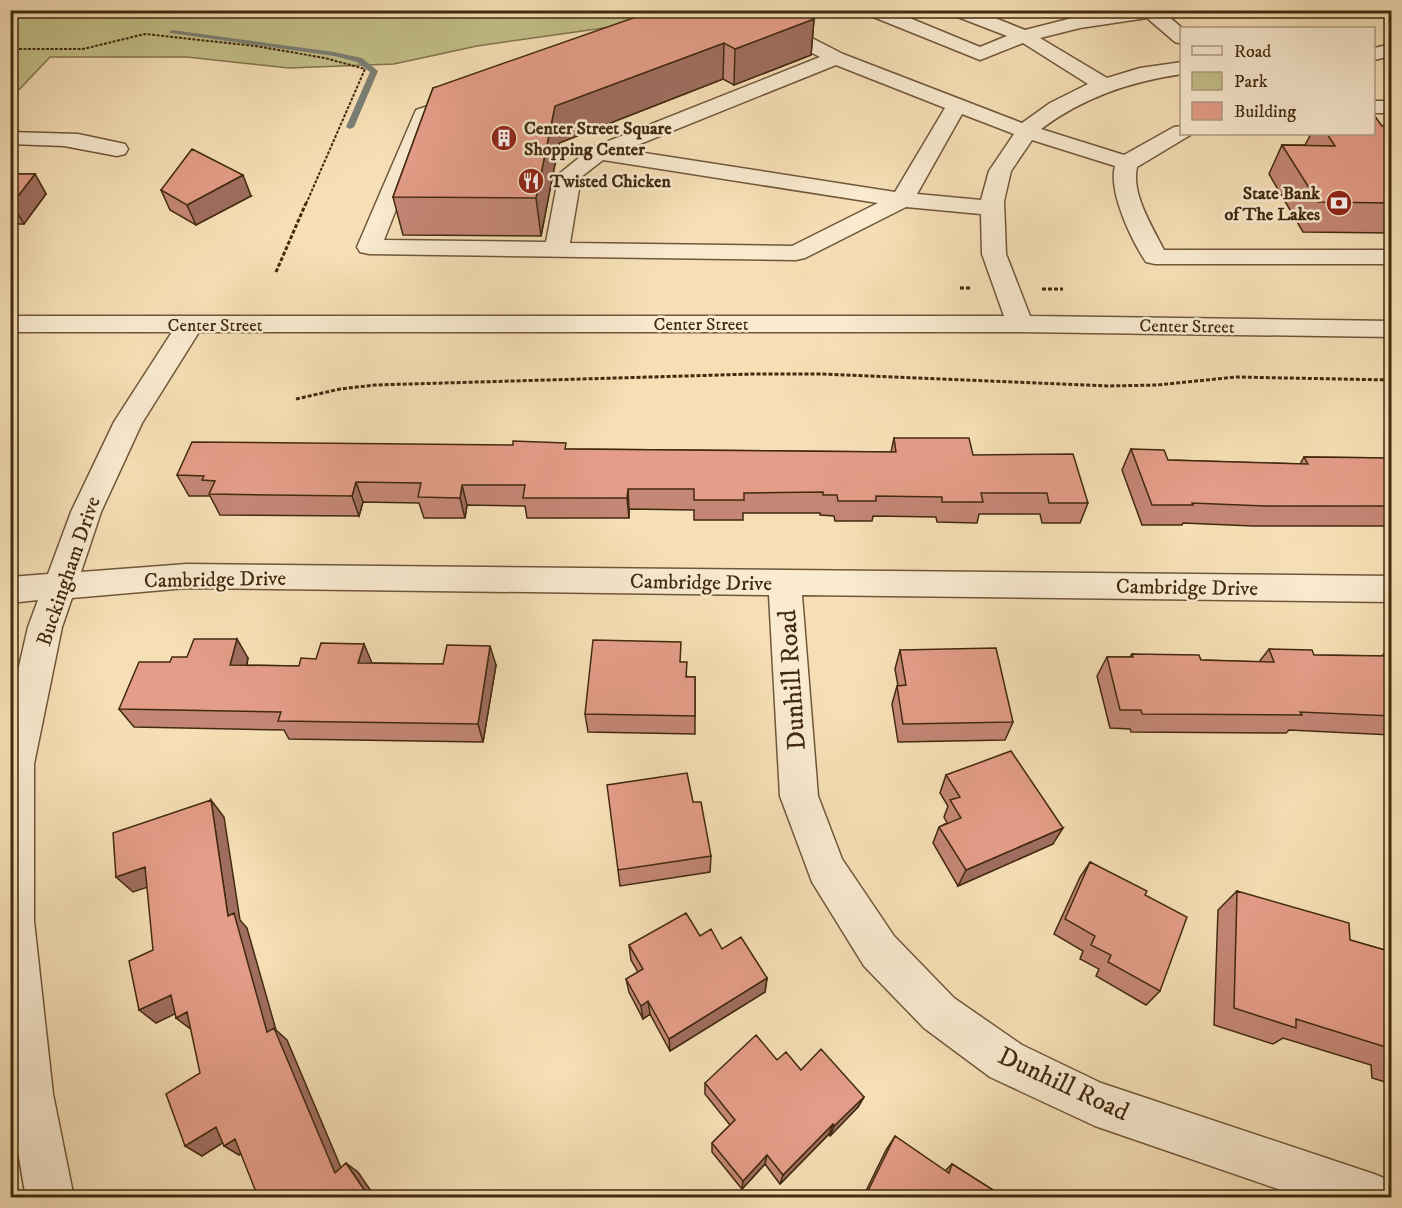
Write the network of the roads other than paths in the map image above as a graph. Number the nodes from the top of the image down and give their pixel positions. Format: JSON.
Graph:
{"nodes":[{"id":1,"x":873,"y":10,"type":"edge"},
{"id":2,"x":957,"y":10,"type":"edge"},
{"id":3,"x":720,"y":12,"type":"edge"},
{"id":4,"x":1024,"y":36,"type":"junction"},
{"id":5,"x":1180,"y":36,"type":"edge"},
{"id":6,"x":836,"y":58,"type":"junction"},
{"id":7,"x":1180,"y":68,"type":"edge"},
{"id":8,"x":1105,"y":86,"type":"junction"},
{"id":9,"x":490,"y":91,"type":"edge"},
{"id":10,"x":957,"y":105,"type":"junction"},
{"id":11,"x":1027,"y":132,"type":"junction"},
{"id":12,"x":1180,"y":133,"type":"edge"},
{"id":13,"x":10,"y":138,"type":"edge"},
{"id":14,"x":117,"y":149,"type":"dead end"},
{"id":15,"x":599,"y":153,"type":"junction"},
{"id":16,"x":1127,"y":163,"type":"junction"},
{"id":17,"x":902,"y":200,"type":"junction"},
{"id":18,"x":992,"y":208,"type":"junction"},
{"id":19,"x":557,"y":250,"type":"junction"},
{"id":20,"x":1392,"y":257,"type":"edge"},
{"id":21,"x":10,"y":324,"type":"edge"},
{"id":22,"x":1020,"y":324,"type":"junction"},
{"id":23,"x":190,"y":325,"type":"junction"},
{"id":24,"x":1392,"y":329,"type":"edge"},
{"id":25,"x":785,"y":582,"type":"junction"},
{"id":26,"x":60,"y":587,"type":"junction"},
{"id":27,"x":1392,"y":589,"type":"edge"},
{"id":28,"x":10,"y":590,"type":"edge"},
{"id":29,"x":50,"y":1197,"type":"edge"},
{"id":30,"x":1374,"y":1197,"type":"edge"}],
"edges":[{"from":1,"to":4,"type":"street"},
{"from":2,"to":4,"type":"street"},
{"from":3,"to":6,"type":"street"},
{"from":4,"to":5,"type":"street"},
{"from":4,"to":8,"type":"street"},
{"from":6,"to":10,"type":"street"},
{"from":6,"to":15,"type":"street"},
{"from":7,"to":8,"type":"street"},
{"from":8,"to":11,"type":"street"},
{"from":9,"to":19,"type":"street"},
{"from":10,"to":11,"type":"street"},
{"from":10,"to":17,"type":"street"},
{"from":11,"to":16,"type":"street"},
{"from":11,"to":18,"type":"street"},
{"from":12,"to":16,"type":"street"},
{"from":13,"to":14,"type":"street"},
{"from":15,"to":17,"type":"street"},
{"from":15,"to":19,"type":"street"},
{"from":16,"to":20,"type":"street"},
{"from":17,"to":18,"type":"street"},
{"from":17,"to":19,"type":"street"},
{"from":18,"to":22,"type":"street"},
{"from":21,"to":23,"type":"street","name":"Center Street"},
{"from":22,"to":23,"type":"street","name":"Center Street"},
{"from":22,"to":24,"type":"street","name":"Center Street"},
{"from":23,"to":26,"type":"street","name":"Buckingham Drive"},
{"from":25,"to":26,"type":"street","name":"Cambridge Drive"},
{"from":25,"to":27,"type":"street","name":"Cambridge Drive"},
{"from":25,"to":30,"type":"street","name":"Dunhill Road"},
{"from":26,"to":28,"type":"street","name":"Cambridge Drive"},
{"from":26,"to":29,"type":"street","name":"Buckingham Drive"}]}
